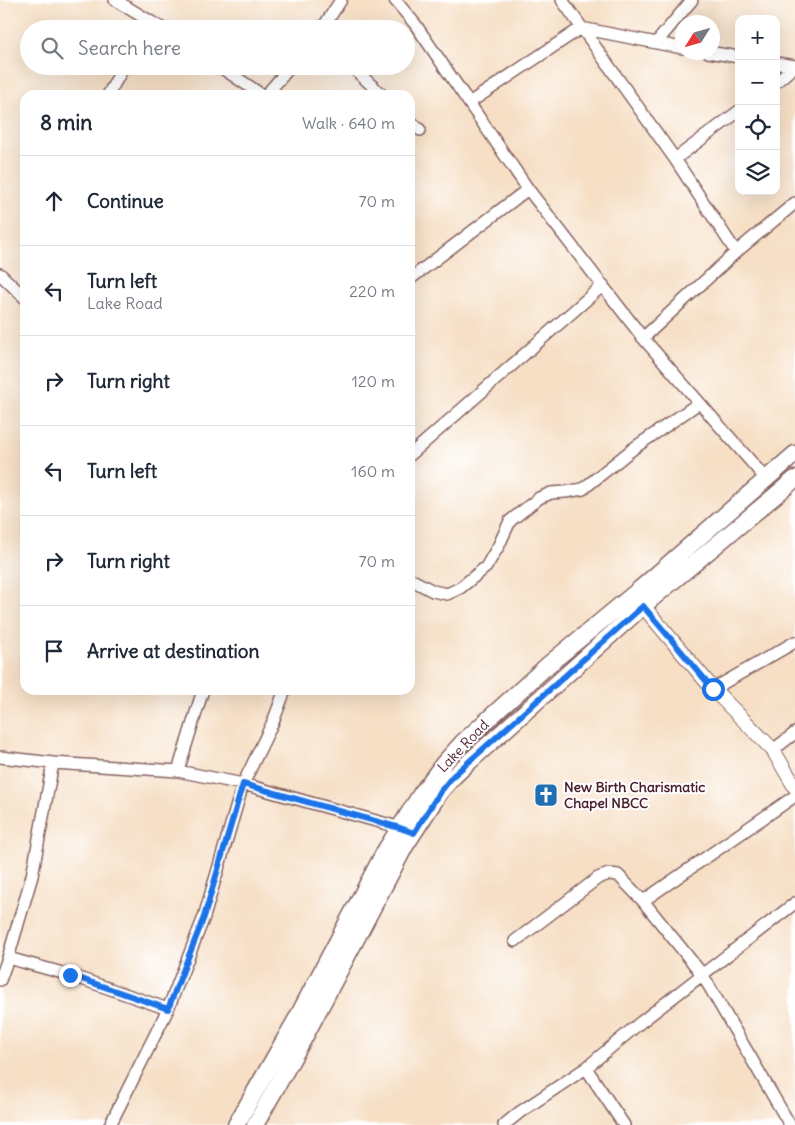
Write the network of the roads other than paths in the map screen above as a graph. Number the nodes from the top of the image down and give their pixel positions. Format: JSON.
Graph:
{"nodes":[{"id":1,"x":116,"y":0,"type":"edge"},
{"id":2,"x":341,"y":0,"type":"edge"},
{"id":3,"x":395,"y":0,"type":"edge"},
{"id":4,"x":562,"y":0,"type":"edge"},
{"id":5,"x":692,"y":0,"type":"edge"},
{"id":6,"x":143,"y":20,"type":"edge"},
{"id":7,"x":328,"y":20,"type":"edge"},
{"id":8,"x":412,"y":20,"type":"edge"},
{"id":9,"x":415,"y":24,"type":"edge"},
{"id":10,"x":581,"y":28,"type":"junction"},
{"id":11,"x":656,"y":42,"type":"junction"},
{"id":12,"x":675,"y":46,"type":"edge"},
{"id":13,"x":720,"y":54,"type":"edge"},
{"id":14,"x":735,"y":56,"type":"edge"},
{"id":15,"x":780,"y":64,"type":"edge"},
{"id":16,"x":795,"y":66,"type":"edge"},
{"id":17,"x":119,"y":75,"type":"edge"},
{"id":18,"x":232,"y":75,"type":"edge"},
{"id":19,"x":283,"y":75,"type":"edge"},
{"id":20,"x":361,"y":75,"type":"edge"},
{"id":21,"x":780,"y":79,"type":"edge"},
{"id":22,"x":111,"y":90,"type":"edge"},
{"id":23,"x":255,"y":90,"type":"edge"},
{"id":24,"x":270,"y":90,"type":"edge"},
{"id":25,"x":377,"y":90,"type":"edge"},
{"id":26,"x":468,"y":102,"type":"junction"},
{"id":27,"x":735,"y":114,"type":"edge"},
{"id":28,"x":415,"y":126,"type":"edge"},
{"id":29,"x":420,"y":130,"type":"dead end"},
{"id":30,"x":676,"y":159,"type":"junction"},
{"id":31,"x":528,"y":189,"type":"junction"},
{"id":32,"x":795,"y":203,"type":"edge"},
{"id":33,"x":736,"y":252,"type":"junction"},
{"id":34,"x":0,"y":274,"type":"edge"},
{"id":35,"x":415,"y":275,"type":"edge"},
{"id":36,"x":603,"y":285,"type":"junction"},
{"id":37,"x":20,"y":293,"type":"edge"},
{"id":38,"x":643,"y":338,"type":"junction"},
{"id":39,"x":699,"y":403,"type":"junction"},
{"id":40,"x":415,"y":451,"type":"edge"},
{"id":41,"x":795,"y":454,"type":"edge"},
{"id":42,"x":766,"y":479,"type":"junction"},
{"id":43,"x":795,"y":479,"type":"edge"},
{"id":44,"x":415,"y":582,"type":"edge"},
{"id":45,"x":643,"y":606,"type":"junction"},
{"id":46,"x":795,"y":642,"type":"edge"},
{"id":47,"x":713,"y":689,"type":"junction"},
{"id":48,"x":201,"y":695,"type":"edge"},
{"id":49,"x":283,"y":695,"type":"edge"},
{"id":50,"x":795,"y":733,"type":"edge"},
{"id":51,"x":772,"y":750,"type":"junction"},
{"id":52,"x":0,"y":757,"type":"edge"},
{"id":53,"x":53,"y":762,"type":"junction"},
{"id":54,"x":178,"y":771,"type":"junction"},
{"id":55,"x":243,"y":784,"type":"junction"},
{"id":56,"x":795,"y":787,"type":"edge"},
{"id":57,"x":795,"y":796,"type":"edge"},
{"id":58,"x":407,"y":830,"type":"junction"},
{"id":59,"x":643,"y":901,"type":"junction"},
{"id":60,"x":795,"y":903,"type":"edge"},
{"id":61,"x":515,"y":941,"type":"dead end"},
{"id":62,"x":8,"y":958,"type":"junction"},
{"id":63,"x":702,"y":974,"type":"junction"},
{"id":64,"x":0,"y":980,"type":"edge"},
{"id":65,"x":168,"y":1009,"type":"junction"},
{"id":66,"x":586,"y":1068,"type":"junction"},
{"id":67,"x":110,"y":1125,"type":"edge"},
{"id":68,"x":236,"y":1125,"type":"edge"},
{"id":69,"x":255,"y":1125,"type":"edge"},
{"id":70,"x":504,"y":1125,"type":"edge"},
{"id":71,"x":624,"y":1125,"type":"edge"},
{"id":72,"x":790,"y":1125,"type":"edge"}],
"edges":[{"from":1,"to":6,"type":"street"},
{"from":2,"to":7,"type":"street"},
{"from":3,"to":8,"type":"street"},
{"from":4,"to":10,"type":"street"},
{"from":5,"to":11,"type":"street"},
{"from":9,"to":26,"type":"street"},
{"from":10,"to":11,"type":"street"},
{"from":10,"to":26,"type":"street"},
{"from":10,"to":30,"type":"street"},
{"from":11,"to":12,"type":"street"},
{"from":13,"to":14,"type":"street"},
{"from":15,"to":16,"type":"street"},
{"from":16,"to":21,"type":"street"},
{"from":17,"to":22,"type":"street"},
{"from":18,"to":23,"type":"street"},
{"from":19,"to":24,"type":"street"},
{"from":20,"to":25,"type":"street"},
{"from":26,"to":31,"type":"street"},
{"from":27,"to":30,"type":"street"},
{"from":28,"to":29,"type":"street"},
{"from":30,"to":33,"type":"street"},
{"from":31,"to":35,"type":"street"},
{"from":31,"to":36,"type":"street"},
{"from":32,"to":33,"type":"street"},
{"from":33,"to":38,"type":"street"},
{"from":34,"to":37,"type":"street"},
{"from":36,"to":38,"type":"street"},
{"from":36,"to":40,"type":"street"},
{"from":38,"to":39,"type":"street"},
{"from":39,"to":42,"type":"street"},
{"from":39,"to":44,"type":"street"},
{"from":41,"to":42,"type":"main road","name":"Lake Road"},
{"from":42,"to":58,"type":"main road","name":"Lake Road"},
{"from":43,"to":45,"type":"main road","name":"Lake Road"},
{"from":45,"to":47,"type":"street"},
{"from":45,"to":58,"type":"main road","name":"Lake Road"},
{"from":46,"to":47,"type":"street"},
{"from":47,"to":51,"type":"street"},
{"from":48,"to":54,"type":"street"},
{"from":49,"to":55,"type":"street"},
{"from":50,"to":51,"type":"street"},
{"from":51,"to":56,"type":"street"},
{"from":52,"to":53,"type":"street"},
{"from":53,"to":54,"type":"street"},
{"from":53,"to":62,"type":"street"},
{"from":54,"to":55,"type":"street"},
{"from":55,"to":58,"type":"street"},
{"from":55,"to":65,"type":"street"},
{"from":57,"to":59,"type":"street"},
{"from":58,"to":68,"type":"main road","name":"Lake Road"},
{"from":58,"to":69,"type":"main road","name":"Lake Road"},
{"from":59,"to":61,"type":"street"},
{"from":59,"to":63,"type":"street"},
{"from":60,"to":63,"type":"street"},
{"from":62,"to":64,"type":"street"},
{"from":62,"to":65,"type":"street"},
{"from":63,"to":66,"type":"street"},
{"from":63,"to":72,"type":"street"},
{"from":65,"to":67,"type":"street"},
{"from":66,"to":70,"type":"street"},
{"from":66,"to":71,"type":"street"}]}
